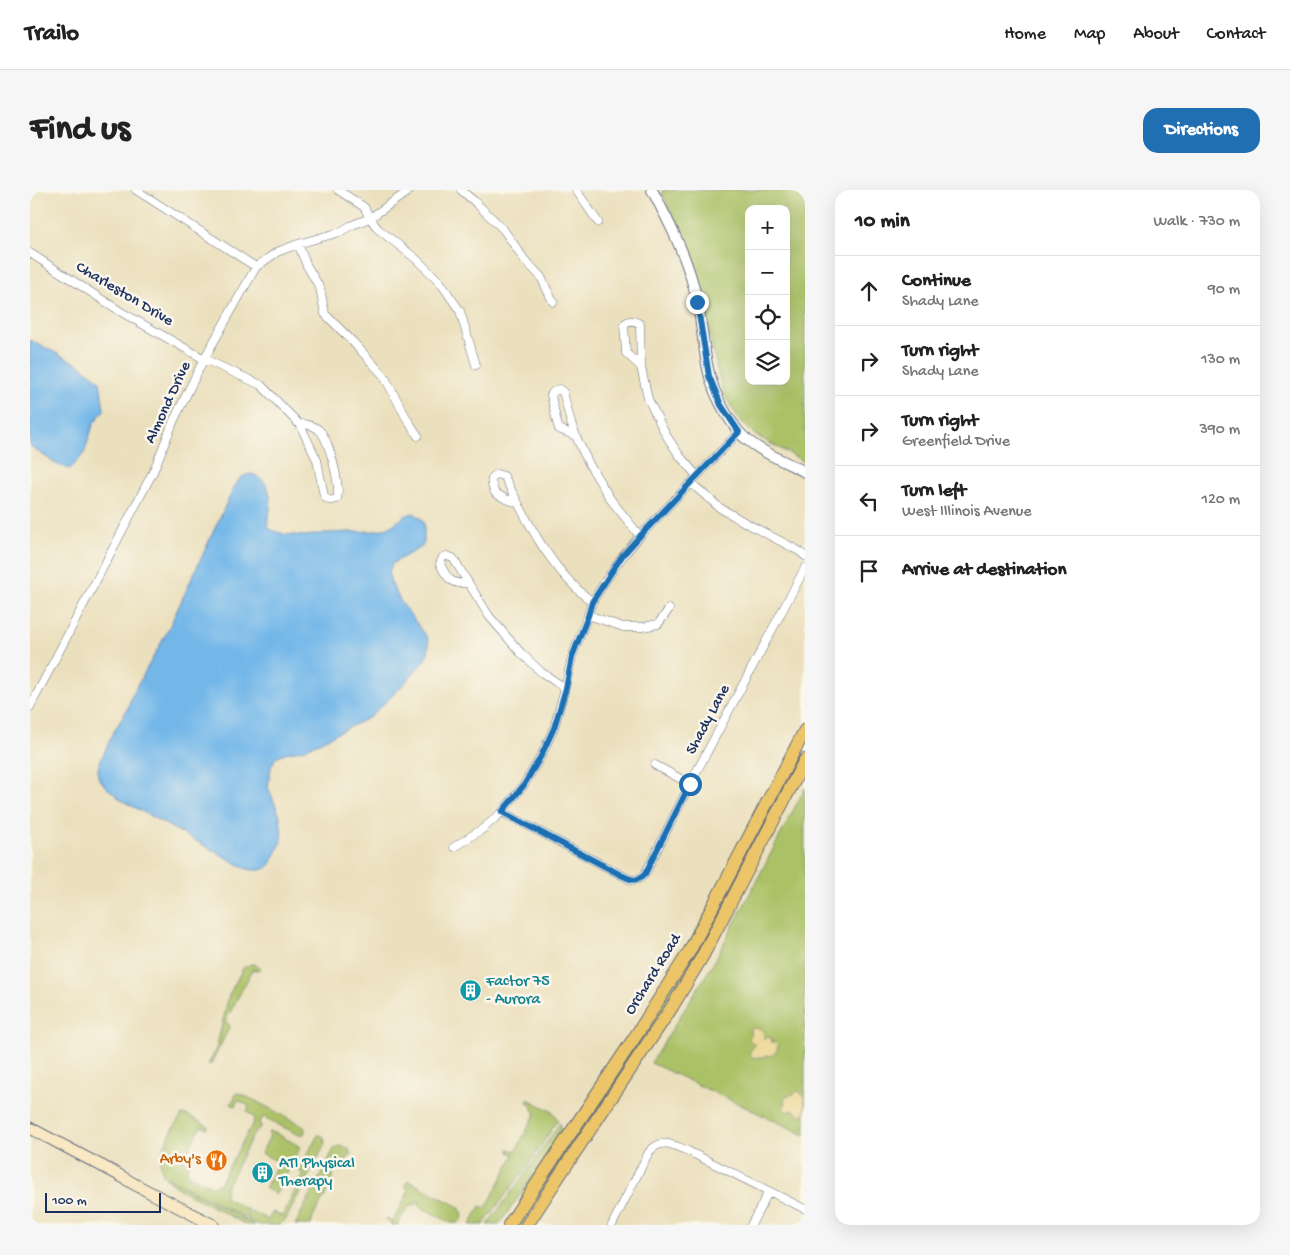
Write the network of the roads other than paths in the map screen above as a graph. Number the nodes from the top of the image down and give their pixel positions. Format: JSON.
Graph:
{"nodes":[{"id":1,"x":136,"y":190,"type":"edge"},
{"id":2,"x":338,"y":190,"type":"edge"},
{"id":3,"x":410,"y":190,"type":"edge"},
{"id":4,"x":461,"y":190,"type":"edge"},
{"id":5,"x":576,"y":190,"type":"edge"},
{"id":6,"x":652,"y":190,"type":"edge"},
{"id":7,"x":370,"y":218,"type":"junction"},
{"id":8,"x":598,"y":222,"type":"dead end"},
{"id":9,"x":298,"y":244,"type":"junction"},
{"id":10,"x":30,"y":254,"type":"edge"},
{"id":11,"x":256,"y":267,"type":"junction"},
{"id":12,"x":553,"y":302,"type":"dead end"},
{"id":13,"x":204,"y":359,"type":"junction"},
{"id":14,"x":476,"y":365,"type":"dead end"},
{"id":15,"x":642,"y":367,"type":"junction"},
{"id":16,"x":300,"y":425,"type":"junction"},
{"id":17,"x":739,"y":432,"type":"junction"},
{"id":18,"x":418,"y":436,"type":"dead end"},
{"id":19,"x":576,"y":436,"type":"junction"},
{"id":20,"x":805,"y":472,"type":"edge"},
{"id":21,"x":697,"y":476,"type":"junction"},
{"id":22,"x":691,"y":483,"type":"junction"},
{"id":23,"x":518,"y":503,"type":"dead end"},
{"id":24,"x":640,"y":536,"type":"junction"},
{"id":25,"x":805,"y":556,"type":"edge"},
{"id":26,"x":805,"y":568,"type":"edge"},
{"id":27,"x":467,"y":583,"type":"dead end"},
{"id":28,"x":592,"y":602,"type":"junction"},
{"id":29,"x":669,"y":609,"type":"dead end"},
{"id":30,"x":588,"y":616,"type":"junction"},
{"id":31,"x":566,"y":688,"type":"junction"},
{"id":32,"x":30,"y":707,"type":"edge"},
{"id":33,"x":805,"y":730,"type":"edge"},
{"id":34,"x":805,"y":760,"type":"edge"},
{"id":35,"x":655,"y":765,"type":"dead end"},
{"id":36,"x":690,"y":784,"type":"junction"},
{"id":37,"x":502,"y":812,"type":"junction"},
{"id":38,"x":454,"y":848,"type":"dead end"},
{"id":39,"x":30,"y":1128,"type":"edge"},
{"id":40,"x":769,"y":1191,"type":"junction"},
{"id":41,"x":805,"y":1209,"type":"edge"},
{"id":42,"x":214,"y":1225,"type":"edge"},
{"id":43,"x":509,"y":1225,"type":"edge"},
{"id":44,"x":527,"y":1225,"type":"edge"},
{"id":45,"x":612,"y":1225,"type":"edge"},
{"id":46,"x":751,"y":1225,"type":"edge"}],
"edges":[{"from":1,"to":11,"type":"street"},
{"from":2,"to":7,"type":"street"},
{"from":3,"to":7,"type":"street","name":"Almond Drive"},
{"from":4,"to":12,"type":"street"},
{"from":5,"to":8,"type":"street"},
{"from":6,"to":17,"type":"street"},
{"from":7,"to":9,"type":"street","name":"Almond Drive"},
{"from":7,"to":14,"type":"street"},
{"from":9,"to":11,"type":"street","name":"Almond Drive"},
{"from":9,"to":18,"type":"street"},
{"from":10,"to":13,"type":"street","name":"Charleston Drive"},
{"from":11,"to":13,"type":"street","name":"Almond Drive"},
{"from":13,"to":16,"type":"street","name":"Charleston Drive"},
{"from":13,"to":32,"type":"street","name":"Almond Drive"},
{"from":15,"to":15,"type":"street"},
{"from":15,"to":21,"type":"street"},
{"from":16,"to":16,"type":"street"},
{"from":17,"to":20,"type":"street"},
{"from":17,"to":21,"type":"street"},
{"from":19,"to":19,"type":"street"},
{"from":19,"to":24,"type":"street"},
{"from":21,"to":22,"type":"street"},
{"from":22,"to":24,"type":"street"},
{"from":22,"to":25,"type":"street"},
{"from":23,"to":28,"type":"street"},
{"from":24,"to":28,"type":"street"},
{"from":26,"to":36,"type":"street","name":"Shady Lane"},
{"from":27,"to":31,"type":"street"},
{"from":28,"to":30,"type":"street"},
{"from":29,"to":30,"type":"street"},
{"from":30,"to":31,"type":"street"},
{"from":31,"to":37,"type":"street"},
{"from":33,"to":43,"type":"main road","name":"Orchard Road"},
{"from":34,"to":44,"type":"main road","name":"Orchard Road"},
{"from":35,"to":36,"type":"street"},
{"from":36,"to":37,"type":"street","name":"Shady Lane"},
{"from":37,"to":38,"type":"street"},
{"from":39,"to":42,"type":"main road"},
{"from":40,"to":41,"type":"street"},
{"from":40,"to":45,"type":"street"},
{"from":40,"to":46,"type":"street"}]}
